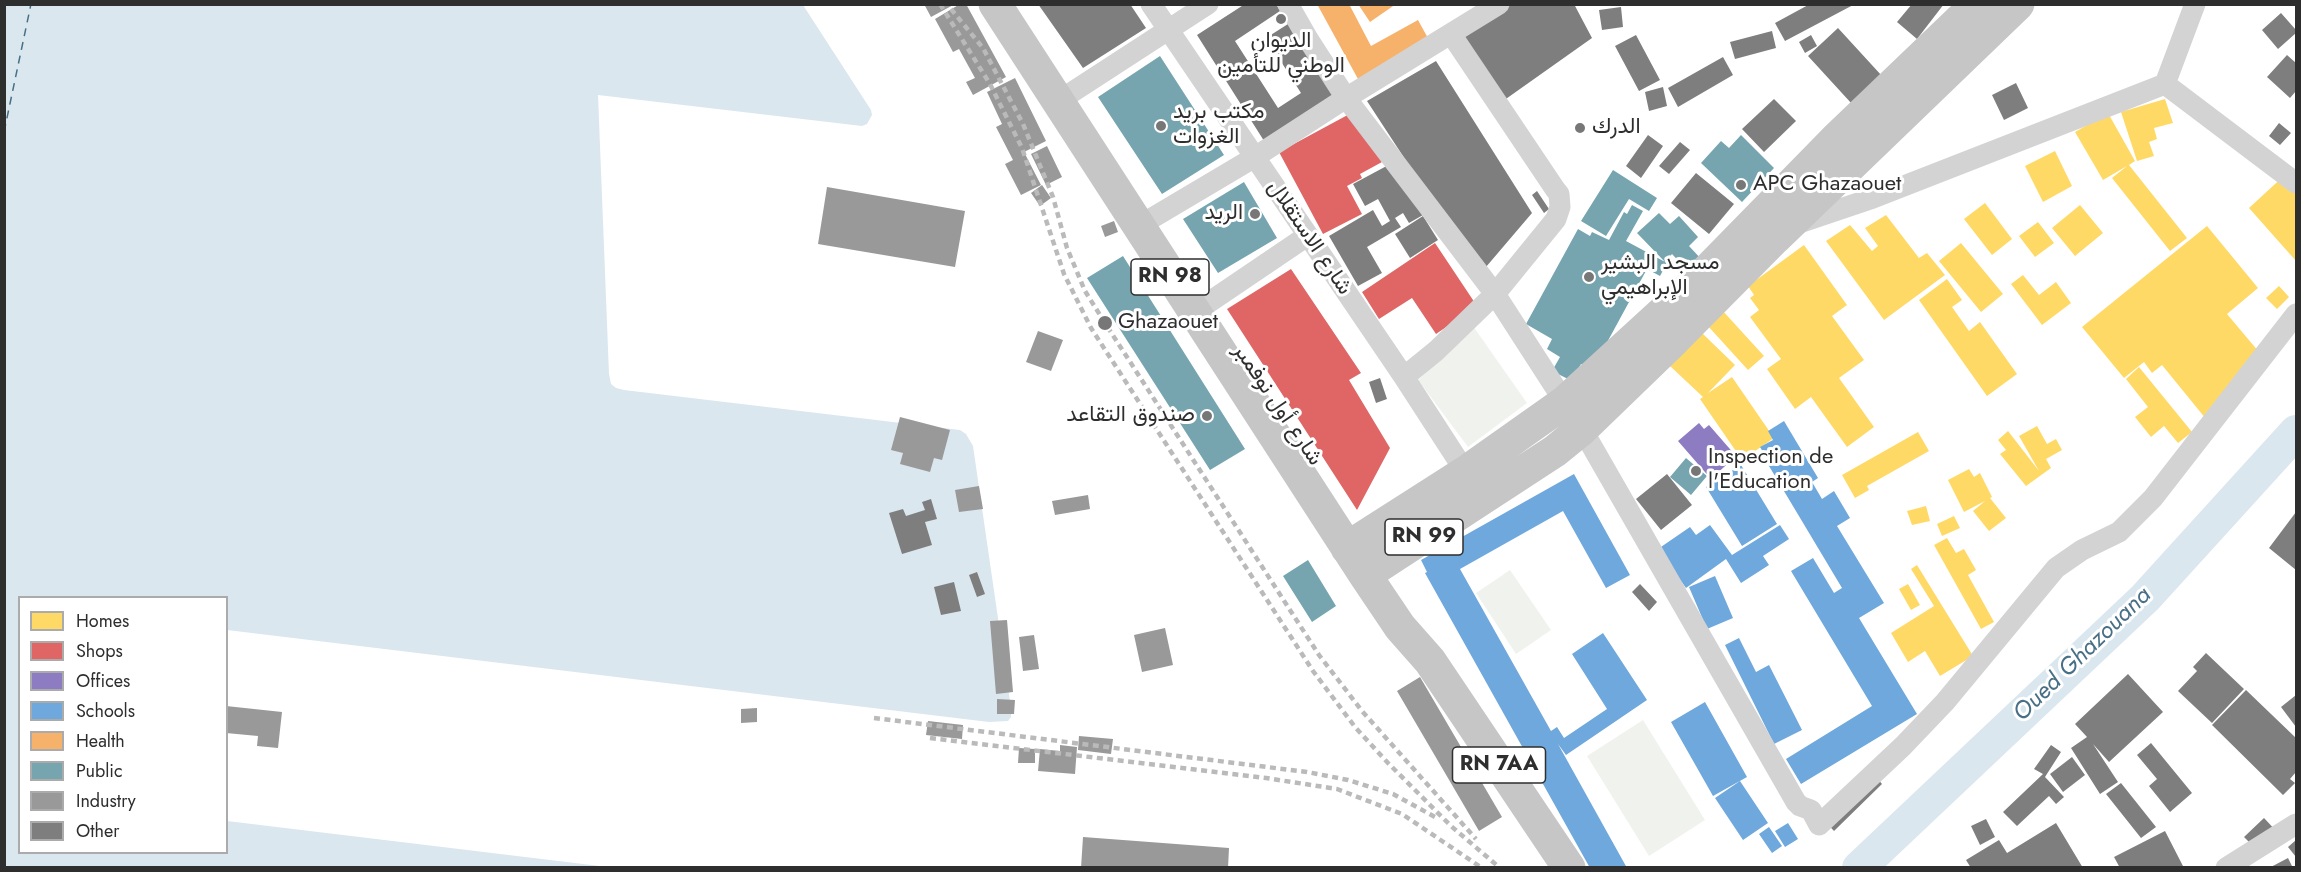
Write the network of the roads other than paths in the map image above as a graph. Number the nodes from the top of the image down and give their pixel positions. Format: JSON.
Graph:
{"nodes":[{"id":1,"x":995,"y":4,"type":"edge"},
{"id":2,"x":1015,"y":4,"type":"edge"},
{"id":3,"x":1151,"y":4,"type":"edge"},
{"id":4,"x":1208,"y":4,"type":"edge"},
{"id":5,"x":1288,"y":4,"type":"edge"},
{"id":6,"x":1499,"y":4,"type":"edge"},
{"id":7,"x":1977,"y":4,"type":"edge"},
{"id":8,"x":2018,"y":4,"type":"edge"},
{"id":9,"x":2195,"y":4,"type":"edge"},
{"id":10,"x":1168,"y":32,"type":"junction"},
{"id":11,"x":1451,"y":34,"type":"junction"},
{"id":12,"x":2165,"y":84,"type":"junction"},
{"id":13,"x":1063,"y":98,"type":"junction"},
{"id":14,"x":1346,"y":98,"type":"junction"},
{"id":15,"x":1255,"y":157,"type":"junction"},
{"id":16,"x":2296,"y":183,"type":"edge"},
{"id":17,"x":1143,"y":223,"type":"junction"},
{"id":18,"x":1787,"y":227,"type":"junction"},
{"id":19,"x":1307,"y":236,"type":"junction"},
{"id":20,"x":1495,"y":294,"type":"junction"},
{"id":21,"x":1208,"y":303,"type":"junction"},
{"id":22,"x":2296,"y":314,"type":"edge"},
{"id":23,"x":1404,"y":377,"type":"junction"},
{"id":24,"x":1565,"y":402,"type":"junction"},
{"id":25,"x":1582,"y":429,"type":"junction"},
{"id":26,"x":1474,"y":485,"type":"junction"},
{"id":27,"x":1356,"y":542,"type":"junction"},
{"id":28,"x":1374,"y":570,"type":"junction"},
{"id":29,"x":1430,"y":661,"type":"joint"},
{"id":30,"x":2296,"y":824,"type":"edge"},
{"id":31,"x":1569,"y":867,"type":"edge"},
{"id":32,"x":2226,"y":867,"type":"edge"}],
"edges":[{"from":1,"to":13,"type":"main road","name":"شارع أول نوفمبر","number":"RN 98"},
{"from":2,"to":13,"type":"main road","name":"شارع أول نوفمبر","number":"RN 98"},
{"from":3,"to":10,"type":"street","name":"شارع الاستقلال"},
{"from":4,"to":10,"type":"street"},
{"from":5,"to":14,"type":"street"},
{"from":6,"to":11,"type":"street"},
{"from":7,"to":24,"type":"main road","number":"RN 99"},
{"from":8,"to":18,"type":"main road","number":"RN 99"},
{"from":9,"to":12,"type":"street"},
{"from":10,"to":13,"type":"street"},
{"from":10,"to":15,"type":"street","name":"شارع الاستقلال"},
{"from":11,"to":14,"type":"street"},
{"from":11,"to":20,"type":"street"},
{"from":12,"to":16,"type":"street"},
{"from":12,"to":18,"type":"street"},
{"from":13,"to":17,"type":"main road","name":"شارع أول نوفمبر","number":"RN 98"},
{"from":14,"to":15,"type":"street"},
{"from":14,"to":20,"type":"street"},
{"from":15,"to":17,"type":"street"},
{"from":15,"to":19,"type":"street","name":"شارع الاستقلال"},
{"from":17,"to":21,"type":"main road","name":"شارع أول نوفمبر","number":"RN 98"},
{"from":17,"to":27,"type":"main road","name":"شارع أول نوفمبر","number":"RN 98"},
{"from":18,"to":25,"type":"main road","number":"RN 99"},
{"from":19,"to":21,"type":"street"},
{"from":19,"to":23,"type":"street","name":"شارع الاستقلال"},
{"from":20,"to":23,"type":"street"},
{"from":20,"to":24,"type":"street"},
{"from":21,"to":27,"type":"main road","name":"شارع أول نوفمبر","number":"RN 98"},
{"from":22,"to":25,"type":"street"},
{"from":23,"to":26,"type":"street","name":"شارع الاستقلال"},
{"from":24,"to":25,"type":"street"},
{"from":24,"to":26,"type":"main road","number":"RN 99"},
{"from":25,"to":26,"type":"main road","number":"RN 99"},
{"from":26,"to":27,"type":"main road","number":"RN 99"},
{"from":26,"to":28,"type":"main road","number":"RN 99"},
{"from":27,"to":28,"type":"main road","number":"RN 98"},
{"from":28,"to":29,"type":"main road","number":"RN 98"},
{"from":29,"to":31,"type":"main road","number":"RN 7AA"},
{"from":30,"to":32,"type":"street"}]}
